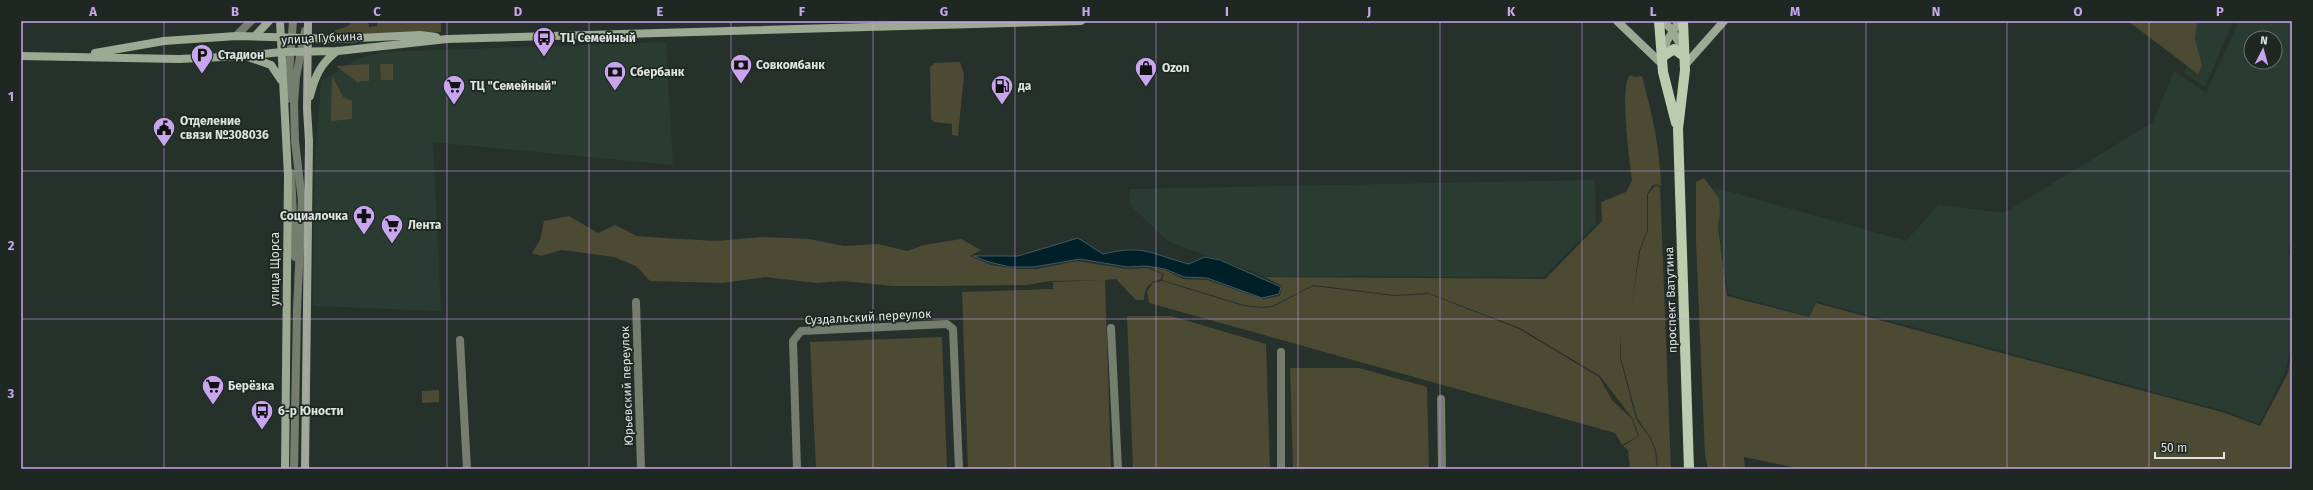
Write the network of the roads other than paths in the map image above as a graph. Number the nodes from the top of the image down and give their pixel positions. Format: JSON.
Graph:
{"nodes":[{"id":1,"x":251,"y":21,"type":"edge"},
{"id":2,"x":269,"y":21,"type":"edge"},
{"id":3,"x":280,"y":21,"type":"edge"},
{"id":4,"x":293,"y":21,"type":"edge"},
{"id":5,"x":307,"y":21,"type":"edge"},
{"id":6,"x":1081,"y":21,"type":"edge"},
{"id":7,"x":1617,"y":21,"type":"edge"},
{"id":8,"x":1659,"y":21,"type":"edge"},
{"id":9,"x":1664,"y":21,"type":"edge"},
{"id":10,"x":1678,"y":21,"type":"edge"},
{"id":11,"x":1683,"y":21,"type":"edge"},
{"id":12,"x":1724,"y":21,"type":"edge"},
{"id":13,"x":924,"y":23,"type":"edge"},
{"id":14,"x":1672,"y":30,"type":"junction"},
{"id":15,"x":236,"y":36,"type":"junction"},
{"id":16,"x":255,"y":36,"type":"junction"},
{"id":17,"x":280,"y":36,"type":"junction"},
{"id":18,"x":292,"y":37,"type":"junction"},
{"id":19,"x":306,"y":38,"type":"junction"},
{"id":20,"x":447,"y":39,"type":"junction"},
{"id":21,"x":304,"y":51,"type":"junction"},
{"id":22,"x":338,"y":51,"type":"junction"},
{"id":23,"x":285,"y":52,"type":"junction"},
{"id":24,"x":21,"y":56,"type":"edge"},
{"id":25,"x":78,"y":56,"type":"junction"},
{"id":26,"x":245,"y":56,"type":"junction"},
{"id":27,"x":1662,"y":60,"type":"junction"},
{"id":28,"x":1685,"y":61,"type":"junction"},
{"id":29,"x":282,"y":83,"type":"junction"},
{"id":30,"x":1670,"y":98,"type":"junction"},
{"id":31,"x":1682,"y":98,"type":"junction"},
{"id":32,"x":307,"y":109,"type":"junction"},
{"id":33,"x":1678,"y":129,"type":"junction"},
{"id":34,"x":636,"y":302,"type":"dead end"},
{"id":35,"x":297,"y":310,"type":"junction"},
{"id":36,"x":1111,"y":328,"type":"dead end"},
{"id":37,"x":460,"y":340,"type":"dead end"},
{"id":38,"x":1281,"y":352,"type":"dead end"},
{"id":39,"x":1441,"y":400,"type":"dead end"},
{"id":40,"x":285,"y":469,"type":"edge"},
{"id":41,"x":294,"y":469,"type":"edge"},
{"id":42,"x":305,"y":469,"type":"edge"},
{"id":43,"x":466,"y":469,"type":"edge"},
{"id":44,"x":641,"y":469,"type":"edge"},
{"id":45,"x":797,"y":469,"type":"edge"},
{"id":46,"x":959,"y":469,"type":"edge"},
{"id":47,"x":1118,"y":469,"type":"edge"},
{"id":48,"x":1281,"y":469,"type":"edge"},
{"id":49,"x":1442,"y":469,"type":"edge"},
{"id":50,"x":1689,"y":469,"type":"edge"}],
"edges":[{"from":1,"to":15,"type":"street"},
{"from":2,"to":16,"type":"main road"},
{"from":3,"to":17,"type":"main road","name":"улица Щорса"},
{"from":4,"to":18,"type":"street"},
{"from":5,"to":19,"type":"main road"},
{"from":6,"to":13,"type":"main road","name":"улица Губкина"},
{"from":7,"to":27,"type":"main road"},
{"from":8,"to":27,"type":"main road","name":"проспект Ватутина"},
{"from":9,"to":14,"type":"main road"},
{"from":10,"to":14,"type":"main road"},
{"from":11,"to":28,"type":"main road","name":"проспект Ватутина"},
{"from":12,"to":28,"type":"main road"},
{"from":13,"to":20,"type":"main road","name":"улица Губкина"},
{"from":14,"to":27,"type":"main road"},
{"from":14,"to":28,"type":"main road"},
{"from":15,"to":16,"type":"main road","name":"улица Губкина"},
{"from":15,"to":25,"type":"main road","name":"улица Губкина"},
{"from":16,"to":17,"type":"main road","name":"улица Губкина"},
{"from":17,"to":18,"type":"main road","name":"улица Губкина"},
{"from":17,"to":23,"type":"main road","name":"улица Щорса"},
{"from":18,"to":19,"type":"main road","name":"улица Губкина"},
{"from":18,"to":23,"type":"street"},
{"from":19,"to":20,"type":"main road","name":"улица Губкина"},
{"from":19,"to":21,"type":"main road"},
{"from":20,"to":22,"type":"main road","name":"улица Губкина"},
{"from":21,"to":22,"type":"main road","name":"улица Губкина"},
{"from":21,"to":23,"type":"main road","name":"улица Губкина"},
{"from":21,"to":32,"type":"main road"},
{"from":21,"to":35,"type":"street"},
{"from":22,"to":32,"type":"main road"},
{"from":23,"to":26,"type":"main road","name":"улица Губкина"},
{"from":23,"to":29,"type":"main road","name":"улица Щорса"},
{"from":23,"to":35,"type":"street"},
{"from":24,"to":25,"type":"main road","name":"улица Губкина"},
{"from":25,"to":26,"type":"main road","name":"улица Губкина"},
{"from":26,"to":29,"type":"main road"},
{"from":27,"to":28,"type":"main road"},
{"from":27,"to":30,"type":"main road","name":"проспект Ватутина"},
{"from":28,"to":31,"type":"main road","name":"проспект Ватутина"},
{"from":29,"to":40,"type":"main road","name":"улица Щорса"},
{"from":30,"to":31,"type":"main road"},
{"from":30,"to":33,"type":"main road","name":"проспект Ватутина"},
{"from":31,"to":33,"type":"main road","name":"проспект Ватутина"},
{"from":32,"to":42,"type":"main road"},
{"from":33,"to":50,"type":"main road","name":"проспект Ватутина"},
{"from":34,"to":44,"type":"street","name":"Юрьевский переулок"},
{"from":35,"to":41,"type":"street","name":"улица Щорса"},
{"from":36,"to":47,"type":"street"},
{"from":37,"to":43,"type":"street"},
{"from":38,"to":48,"type":"street"},
{"from":39,"to":49,"type":"street"},
{"from":45,"to":46,"type":"street","name":"Суздальский переулок"}]}
